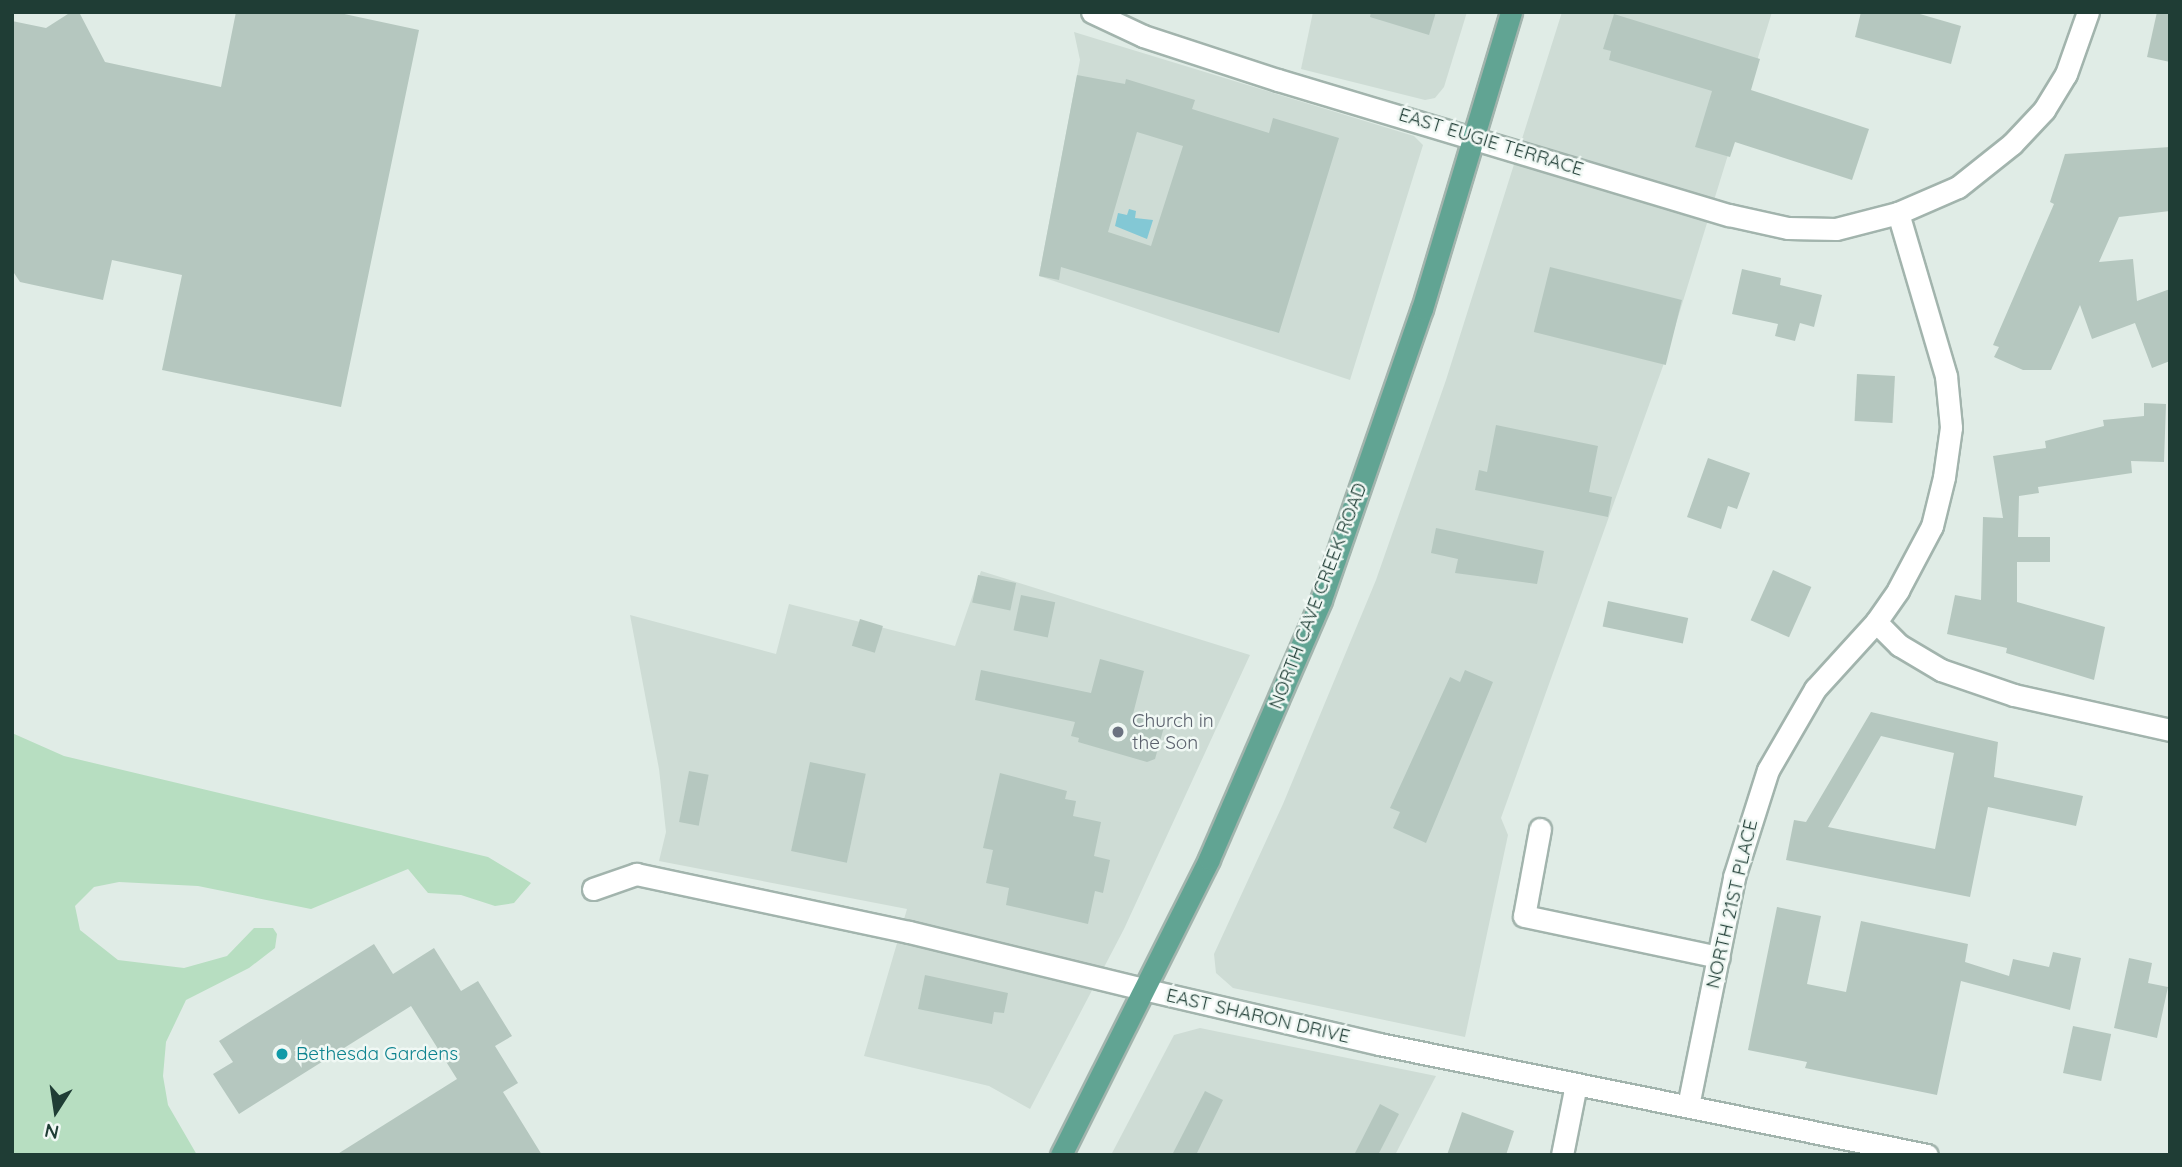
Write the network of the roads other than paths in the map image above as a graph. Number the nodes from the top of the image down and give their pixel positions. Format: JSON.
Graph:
{"nodes":[{"id":1,"x":1092,"y":12,"type":"edge"},
{"id":2,"x":1511,"y":12,"type":"edge"},
{"id":3,"x":2088,"y":12,"type":"edge"},
{"id":4,"x":1474,"y":136,"type":"junction"},
{"id":5,"x":1898,"y":213,"type":"junction"},
{"id":6,"x":1876,"y":622,"type":"junction"},
{"id":7,"x":2170,"y":730,"type":"edge"},
{"id":8,"x":1540,"y":830,"type":"dead end"},
{"id":9,"x":593,"y":889,"type":"dead end"},
{"id":10,"x":1719,"y":957,"type":"junction"},
{"id":11,"x":1143,"y":989,"type":"junction"},
{"id":12,"x":1576,"y":1084,"type":"junction"},
{"id":13,"x":1689,"y":1106,"type":"junction"},
{"id":14,"x":1061,"y":1155,"type":"edge"},
{"id":15,"x":1562,"y":1155,"type":"edge"},
{"id":16,"x":1927,"y":1155,"type":"edge"}],
"edges":[{"from":1,"to":4,"type":"street","name":"EAST EUGIE TERRACE"},
{"from":2,"to":4,"type":"main road","name":"NORTH CAVE CREEK ROAD"},
{"from":3,"to":5,"type":"street"},
{"from":4,"to":5,"type":"street","name":"EAST EUGIE TERRACE"},
{"from":4,"to":11,"type":"main road","name":"NORTH CAVE CREEK ROAD"},
{"from":5,"to":6,"type":"street","name":"NORTH 21ST PLACE"},
{"from":6,"to":7,"type":"street"},
{"from":6,"to":10,"type":"street","name":"NORTH 21ST PLACE"},
{"from":8,"to":10,"type":"street"},
{"from":9,"to":11,"type":"street","name":"EAST SHARON DRIVE"},
{"from":10,"to":13,"type":"street","name":"NORTH 21ST PLACE"},
{"from":11,"to":12,"type":"street","name":"EAST SHARON DRIVE"},
{"from":11,"to":14,"type":"main road","name":"NORTH CAVE CREEK ROAD"},
{"from":12,"to":13,"type":"street","name":"EAST SHARON DRIVE"},
{"from":12,"to":15,"type":"street"},
{"from":13,"to":16,"type":"street","name":"EAST SHARON DRIVE"}]}
